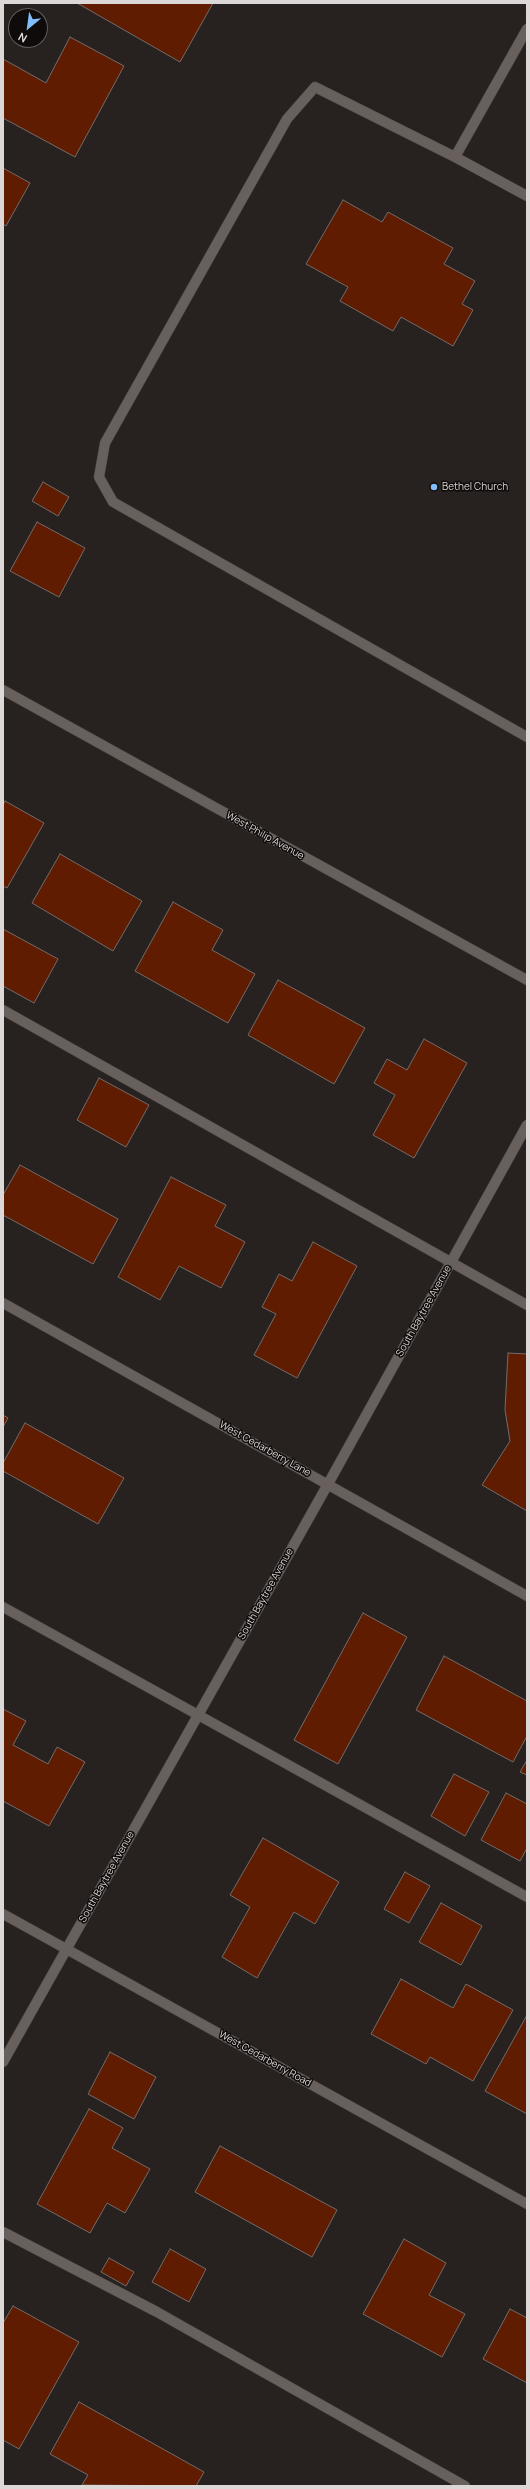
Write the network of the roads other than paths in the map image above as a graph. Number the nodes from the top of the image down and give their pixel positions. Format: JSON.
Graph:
{"nodes":[{"id":1,"x":527,"y":29,"type":"edge"},
{"id":2,"x":455,"y":157,"type":"junction"},
{"id":3,"x":527,"y":196,"type":"edge"},
{"id":4,"x":3,"y":690,"type":"edge"},
{"id":5,"x":527,"y":737,"type":"edge"},
{"id":6,"x":527,"y":980,"type":"edge"},
{"id":7,"x":3,"y":1010,"type":"edge"},
{"id":8,"x":527,"y":1125,"type":"edge"},
{"id":9,"x":450,"y":1264,"type":"junction"},
{"id":10,"x":3,"y":1303,"type":"edge"},
{"id":11,"x":527,"y":1306,"type":"edge"},
{"id":12,"x":328,"y":1484,"type":"junction"},
{"id":13,"x":527,"y":1596,"type":"edge"},
{"id":14,"x":3,"y":1607,"type":"edge"},
{"id":15,"x":198,"y":1715,"type":"junction"},
{"id":16,"x":527,"y":1897,"type":"edge"},
{"id":17,"x":3,"y":1914,"type":"edge"},
{"id":18,"x":66,"y":1949,"type":"junction"},
{"id":19,"x":3,"y":2062,"type":"edge"},
{"id":20,"x":527,"y":2204,"type":"edge"},
{"id":21,"x":3,"y":2232,"type":"edge"},
{"id":22,"x":465,"y":2486,"type":"edge"}],
"edges":[{"from":1,"to":2,"type":"street"},
{"from":2,"to":3,"type":"street"},
{"from":2,"to":5,"type":"street"},
{"from":4,"to":6,"type":"street","name":"West Philip Avenue"},
{"from":7,"to":9,"type":"street"},
{"from":8,"to":9,"type":"street","name":"South Baytree Avenue"},
{"from":9,"to":11,"type":"street"},
{"from":9,"to":12,"type":"street","name":"South Baytree Avenue"},
{"from":10,"to":12,"type":"street","name":"West Cedarberry Lane"},
{"from":12,"to":13,"type":"street","name":"West Cedarberry Lane"},
{"from":12,"to":15,"type":"street","name":"South Baytree Avenue"},
{"from":14,"to":15,"type":"street"},
{"from":15,"to":16,"type":"street"},
{"from":15,"to":18,"type":"street","name":"South Baytree Avenue"},
{"from":17,"to":18,"type":"street","name":"West Cedarberry Road"},
{"from":18,"to":19,"type":"street","name":"South Baytree Avenue"},
{"from":18,"to":20,"type":"street","name":"West Cedarberry Road"},
{"from":21,"to":22,"type":"street"}]}
